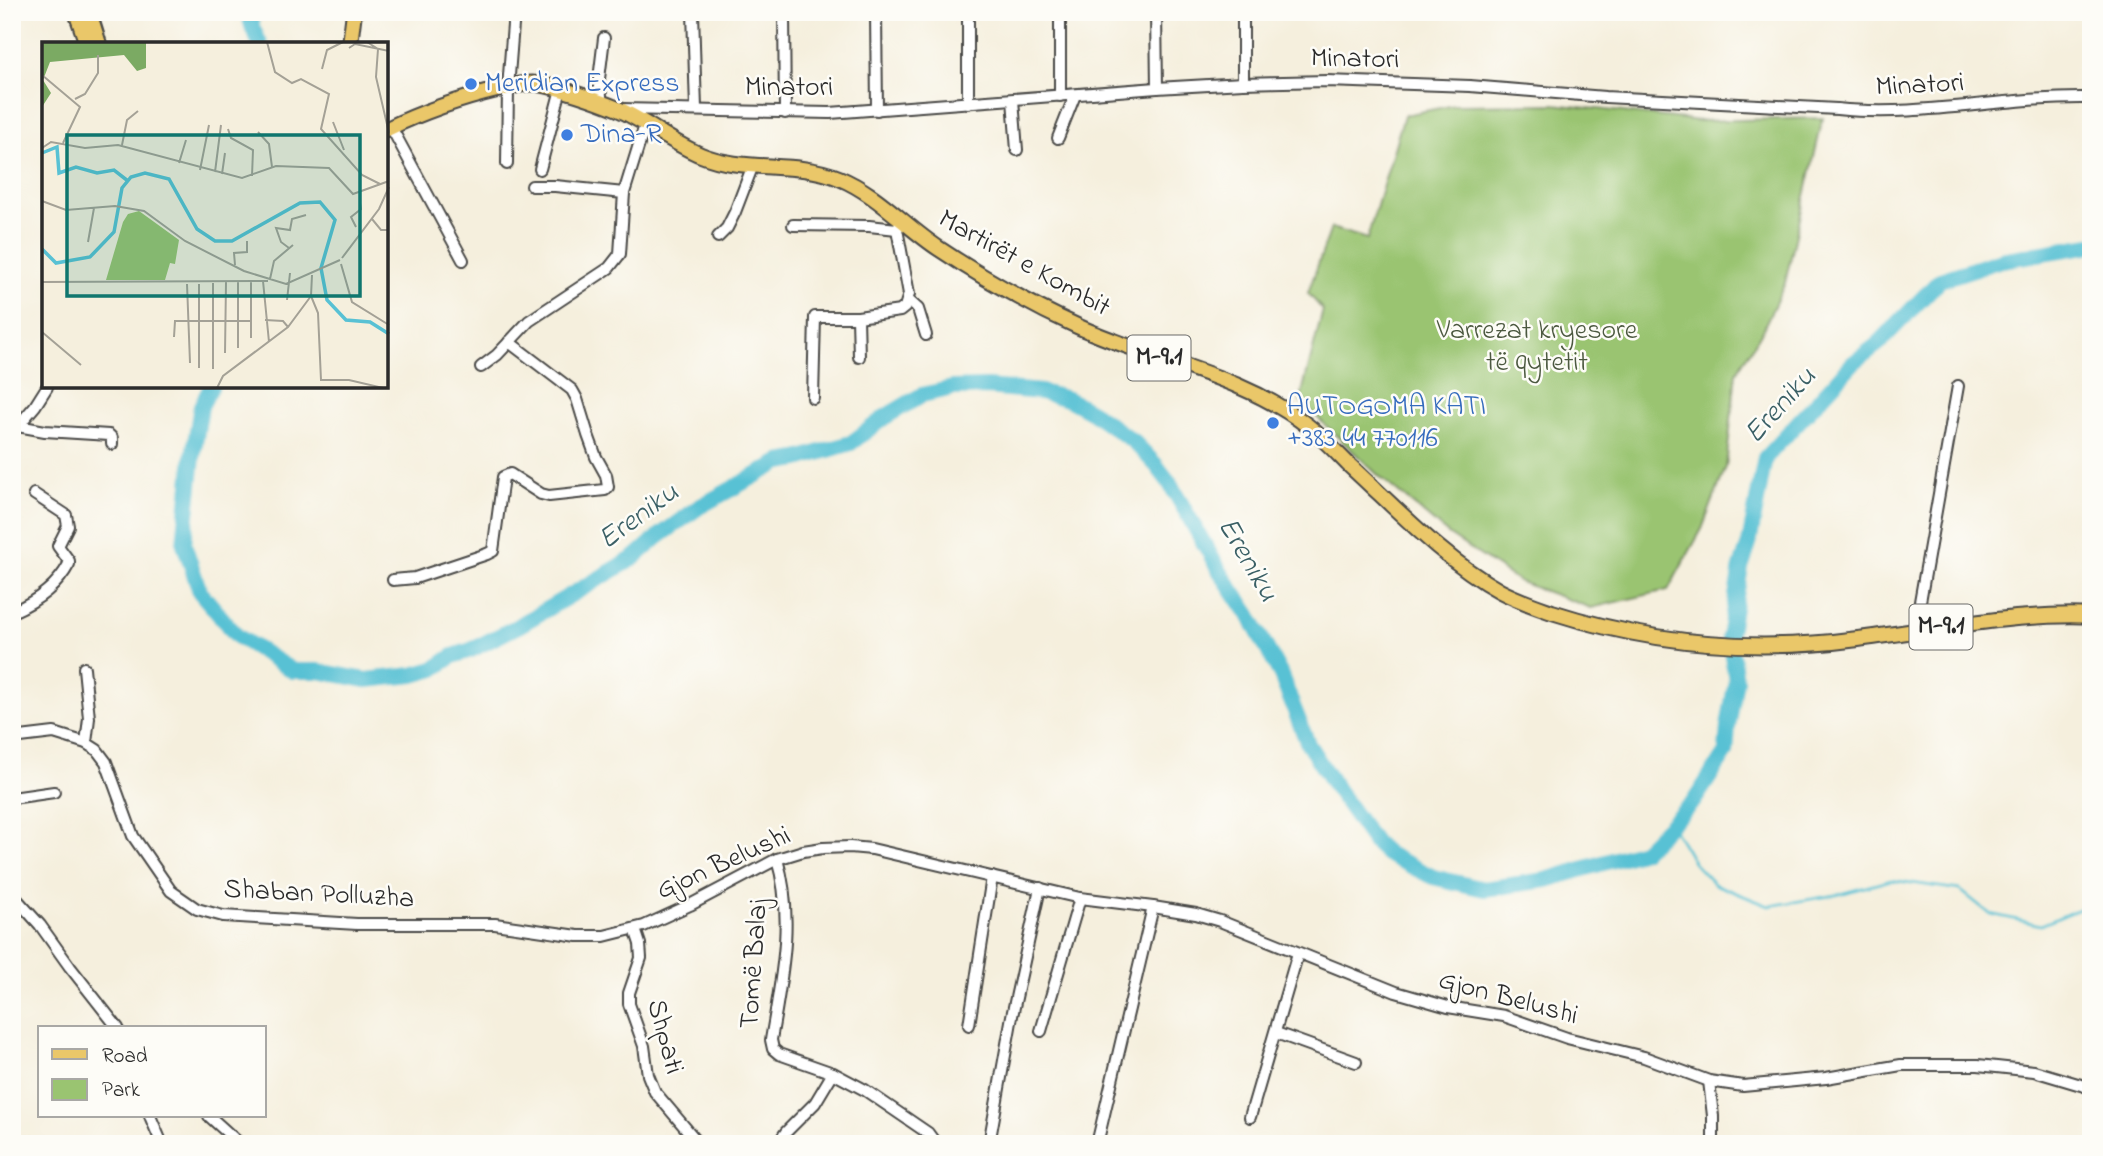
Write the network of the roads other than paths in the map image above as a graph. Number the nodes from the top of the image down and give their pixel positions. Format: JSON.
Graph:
{"nodes":[{"id":1,"x":76,"y":12,"type":"edge"},
{"id":2,"x":89,"y":12,"type":"edge"},
{"id":3,"x":354,"y":12,"type":"edge"},
{"id":4,"x":514,"y":12,"type":"edge"},
{"id":5,"x":693,"y":12,"type":"edge"},
{"id":6,"x":784,"y":12,"type":"edge"},
{"id":7,"x":876,"y":12,"type":"edge"},
{"id":8,"x":968,"y":12,"type":"edge"},
{"id":9,"x":1060,"y":12,"type":"edge"},
{"id":10,"x":1156,"y":12,"type":"edge"},
{"id":11,"x":1244,"y":12,"type":"edge"},
{"id":12,"x":604,"y":38,"type":"dead end"},
{"id":13,"x":86,"y":42,"type":"edge"},
{"id":14,"x":98,"y":42,"type":"edge"},
{"id":15,"x":350,"y":42,"type":"edge"},
{"id":16,"x":1243,"y":83,"type":"junction"},
{"id":17,"x":508,"y":88,"type":"junction"},
{"id":18,"x":1157,"y":88,"type":"junction"},
{"id":19,"x":561,"y":89,"type":"junction"},
{"id":20,"x":1075,"y":95,"type":"junction"},
{"id":21,"x":1060,"y":96,"type":"junction"},
{"id":22,"x":2091,"y":98,"type":"edge"},
{"id":23,"x":1013,"y":100,"type":"junction"},
{"id":24,"x":968,"y":103,"type":"junction"},
{"id":25,"x":602,"y":104,"type":"junction"},
{"id":26,"x":618,"y":109,"type":"junction"},
{"id":27,"x":696,"y":109,"type":"junction"},
{"id":28,"x":877,"y":110,"type":"junction"},
{"id":29,"x":785,"y":113,"type":"junction"},
{"id":30,"x":645,"y":125,"type":"junction"},
{"id":31,"x":389,"y":128,"type":"edge"},
{"id":32,"x":1058,"y":138,"type":"dead end"},
{"id":33,"x":1017,"y":150,"type":"dead end"},
{"id":34,"x":508,"y":164,"type":"dead end"},
{"id":35,"x":753,"y":165,"type":"junction"},
{"id":36,"x":540,"y":169,"type":"dead end"},
{"id":37,"x":532,"y":186,"type":"dead end"},
{"id":38,"x":624,"y":193,"type":"junction"},
{"id":39,"x":793,"y":225,"type":"dead end"},
{"id":40,"x":899,"y":225,"type":"junction"},
{"id":41,"x":718,"y":237,"type":"dead end"},
{"id":42,"x":463,"y":260,"type":"dead end"},
{"id":43,"x":908,"y":300,"type":"junction"},
{"id":44,"x":858,"y":317,"type":"junction"},
{"id":45,"x":926,"y":335,"type":"dead end"},
{"id":46,"x":509,"y":342,"type":"junction"},
{"id":47,"x":859,"y":357,"type":"dead end"},
{"id":48,"x":481,"y":367,"type":"dead end"},
{"id":49,"x":1958,"y":386,"type":"dead end"},
{"id":50,"x":46,"y":388,"type":"edge"},
{"id":51,"x":813,"y":398,"type":"dead end"},
{"id":52,"x":15,"y":430,"type":"edge"},
{"id":53,"x":112,"y":444,"type":"dead end"},
{"id":54,"x":34,"y":494,"type":"dead end"},
{"id":55,"x":393,"y":580,"type":"dead end"},
{"id":56,"x":12,"y":611,"type":"edge"},
{"id":57,"x":2091,"y":616,"type":"edge"},
{"id":58,"x":1915,"y":630,"type":"junction"},
{"id":59,"x":84,"y":668,"type":"dead end"},
{"id":60,"x":12,"y":738,"type":"edge"},
{"id":61,"x":86,"y":743,"type":"junction"},
{"id":62,"x":54,"y":792,"type":"dead end"},
{"id":63,"x":12,"y":798,"type":"edge"},
{"id":64,"x":777,"y":859,"type":"junction"},
{"id":65,"x":992,"y":877,"type":"junction"},
{"id":66,"x":1040,"y":888,"type":"junction"},
{"id":67,"x":12,"y":894,"type":"edge"},
{"id":68,"x":1080,"y":898,"type":"junction"},
{"id":69,"x":1153,"y":907,"type":"junction"},
{"id":70,"x":635,"y":929,"type":"junction"},
{"id":71,"x":1298,"y":953,"type":"junction"},
{"id":72,"x":969,"y":1025,"type":"dead end"},
{"id":73,"x":115,"y":1026,"type":"edge"},
{"id":74,"x":1041,"y":1031,"type":"dead end"},
{"id":75,"x":1276,"y":1033,"type":"junction"},
{"id":76,"x":1356,"y":1062,"type":"dead end"},
{"id":77,"x":833,"y":1073,"type":"junction"},
{"id":78,"x":1709,"y":1081,"type":"junction"},
{"id":79,"x":2091,"y":1088,"type":"edge"},
{"id":80,"x":1250,"y":1116,"type":"dead end"},
{"id":81,"x":151,"y":1118,"type":"edge"},
{"id":82,"x":211,"y":1118,"type":"edge"},
{"id":83,"x":162,"y":1144,"type":"edge"},
{"id":84,"x":240,"y":1144,"type":"edge"},
{"id":85,"x":699,"y":1144,"type":"edge"},
{"id":86,"x":778,"y":1144,"type":"edge"},
{"id":87,"x":936,"y":1144,"type":"edge"},
{"id":88,"x":989,"y":1144,"type":"edge"},
{"id":89,"x":1097,"y":1144,"type":"edge"},
{"id":90,"x":1713,"y":1144,"type":"edge"}],
"edges":[{"from":1,"to":13,"type":"main road"},
{"from":2,"to":14,"type":"main road"},
{"from":3,"to":15,"type":"main road"},
{"from":4,"to":17,"type":"street"},
{"from":5,"to":27,"type":"street"},
{"from":6,"to":29,"type":"street"},
{"from":7,"to":28,"type":"street"},
{"from":8,"to":24,"type":"street"},
{"from":9,"to":21,"type":"street"},
{"from":10,"to":18,"type":"street"},
{"from":11,"to":16,"type":"street"},
{"from":12,"to":25,"type":"street"},
{"from":16,"to":18,"type":"street","name":"Minatori"},
{"from":16,"to":22,"type":"street","name":"Minatori"},
{"from":17,"to":19,"type":"main road","name":"Martirët e Kombit","number":"M-9.1"},
{"from":17,"to":31,"type":"main road","name":"Martirët e Kombit","number":"M-9.1"},
{"from":17,"to":34,"type":"street"},
{"from":18,"to":20,"type":"street","name":"Minatori"},
{"from":19,"to":25,"type":"main road","name":"Martirët e Kombit","number":"M-9.1"},
{"from":19,"to":36,"type":"street"},
{"from":20,"to":21,"type":"street","name":"Minatori"},
{"from":20,"to":32,"type":"street"},
{"from":21,"to":23,"type":"street","name":"Minatori"},
{"from":23,"to":24,"type":"street","name":"Minatori"},
{"from":23,"to":33,"type":"street"},
{"from":24,"to":28,"type":"street","name":"Minatori"},
{"from":25,"to":26,"type":"main road","name":"Martirët e Kombit","number":"M-9.1"},
{"from":26,"to":27,"type":"street","name":"Minatori"},
{"from":26,"to":30,"type":"main road","name":"Martirët e Kombit","number":"M-9.1"},
{"from":27,"to":29,"type":"street","name":"Minatori"},
{"from":28,"to":29,"type":"street","name":"Minatori"},
{"from":30,"to":35,"type":"main road","name":"Martirët e Kombit","number":"M-9.1"},
{"from":30,"to":38,"type":"street"},
{"from":31,"to":42,"type":"street","name":"Martirët e Kombit"},
{"from":35,"to":40,"type":"main road","name":"Martirët e Kombit","number":"M-9.1"},
{"from":35,"to":41,"type":"street"},
{"from":37,"to":38,"type":"street"},
{"from":38,"to":46,"type":"street"},
{"from":39,"to":40,"type":"street"},
{"from":40,"to":43,"type":"street"},
{"from":40,"to":58,"type":"main road","name":"Martirët e Kombit","number":"M-9.1"},
{"from":43,"to":44,"type":"street"},
{"from":43,"to":45,"type":"street"},
{"from":44,"to":47,"type":"street"},
{"from":44,"to":51,"type":"street"},
{"from":46,"to":48,"type":"street"},
{"from":46,"to":55,"type":"street"},
{"from":49,"to":58,"type":"street"},
{"from":50,"to":52,"type":"street"},
{"from":52,"to":53,"type":"street"},
{"from":54,"to":56,"type":"street"},
{"from":57,"to":58,"type":"main road","name":"Martirët e Kombit","number":"M-9.1"},
{"from":59,"to":61,"type":"street"},
{"from":60,"to":61,"type":"street"},
{"from":61,"to":70,"type":"street","name":"Shaban Polluzha"},
{"from":62,"to":63,"type":"street"},
{"from":64,"to":65,"type":"street","name":"Gjon Belushi"},
{"from":64,"to":70,"type":"street","name":"Gjon Belushi"},
{"from":64,"to":77,"type":"street","name":"Tomë Balaj"},
{"from":65,"to":66,"type":"street","name":"Gjon Belushi"},
{"from":65,"to":72,"type":"street"},
{"from":66,"to":68,"type":"street","name":"Gjon Belushi"},
{"from":66,"to":88,"type":"street"},
{"from":67,"to":73,"type":"street"},
{"from":68,"to":69,"type":"street","name":"Gjon Belushi"},
{"from":68,"to":74,"type":"street"},
{"from":69,"to":71,"type":"street","name":"Gjon Belushi"},
{"from":69,"to":89,"type":"street"},
{"from":70,"to":85,"type":"street","name":"Shpati"},
{"from":71,"to":75,"type":"street"},
{"from":71,"to":78,"type":"street","name":"Gjon Belushi"},
{"from":75,"to":76,"type":"street"},
{"from":75,"to":80,"type":"street"},
{"from":77,"to":86,"type":"street"},
{"from":77,"to":87,"type":"street","name":"Tomë Balaj"},
{"from":78,"to":79,"type":"street","name":"Gjon Belushi"},
{"from":78,"to":90,"type":"street"},
{"from":81,"to":83,"type":"street"},
{"from":82,"to":84,"type":"street"}]}
